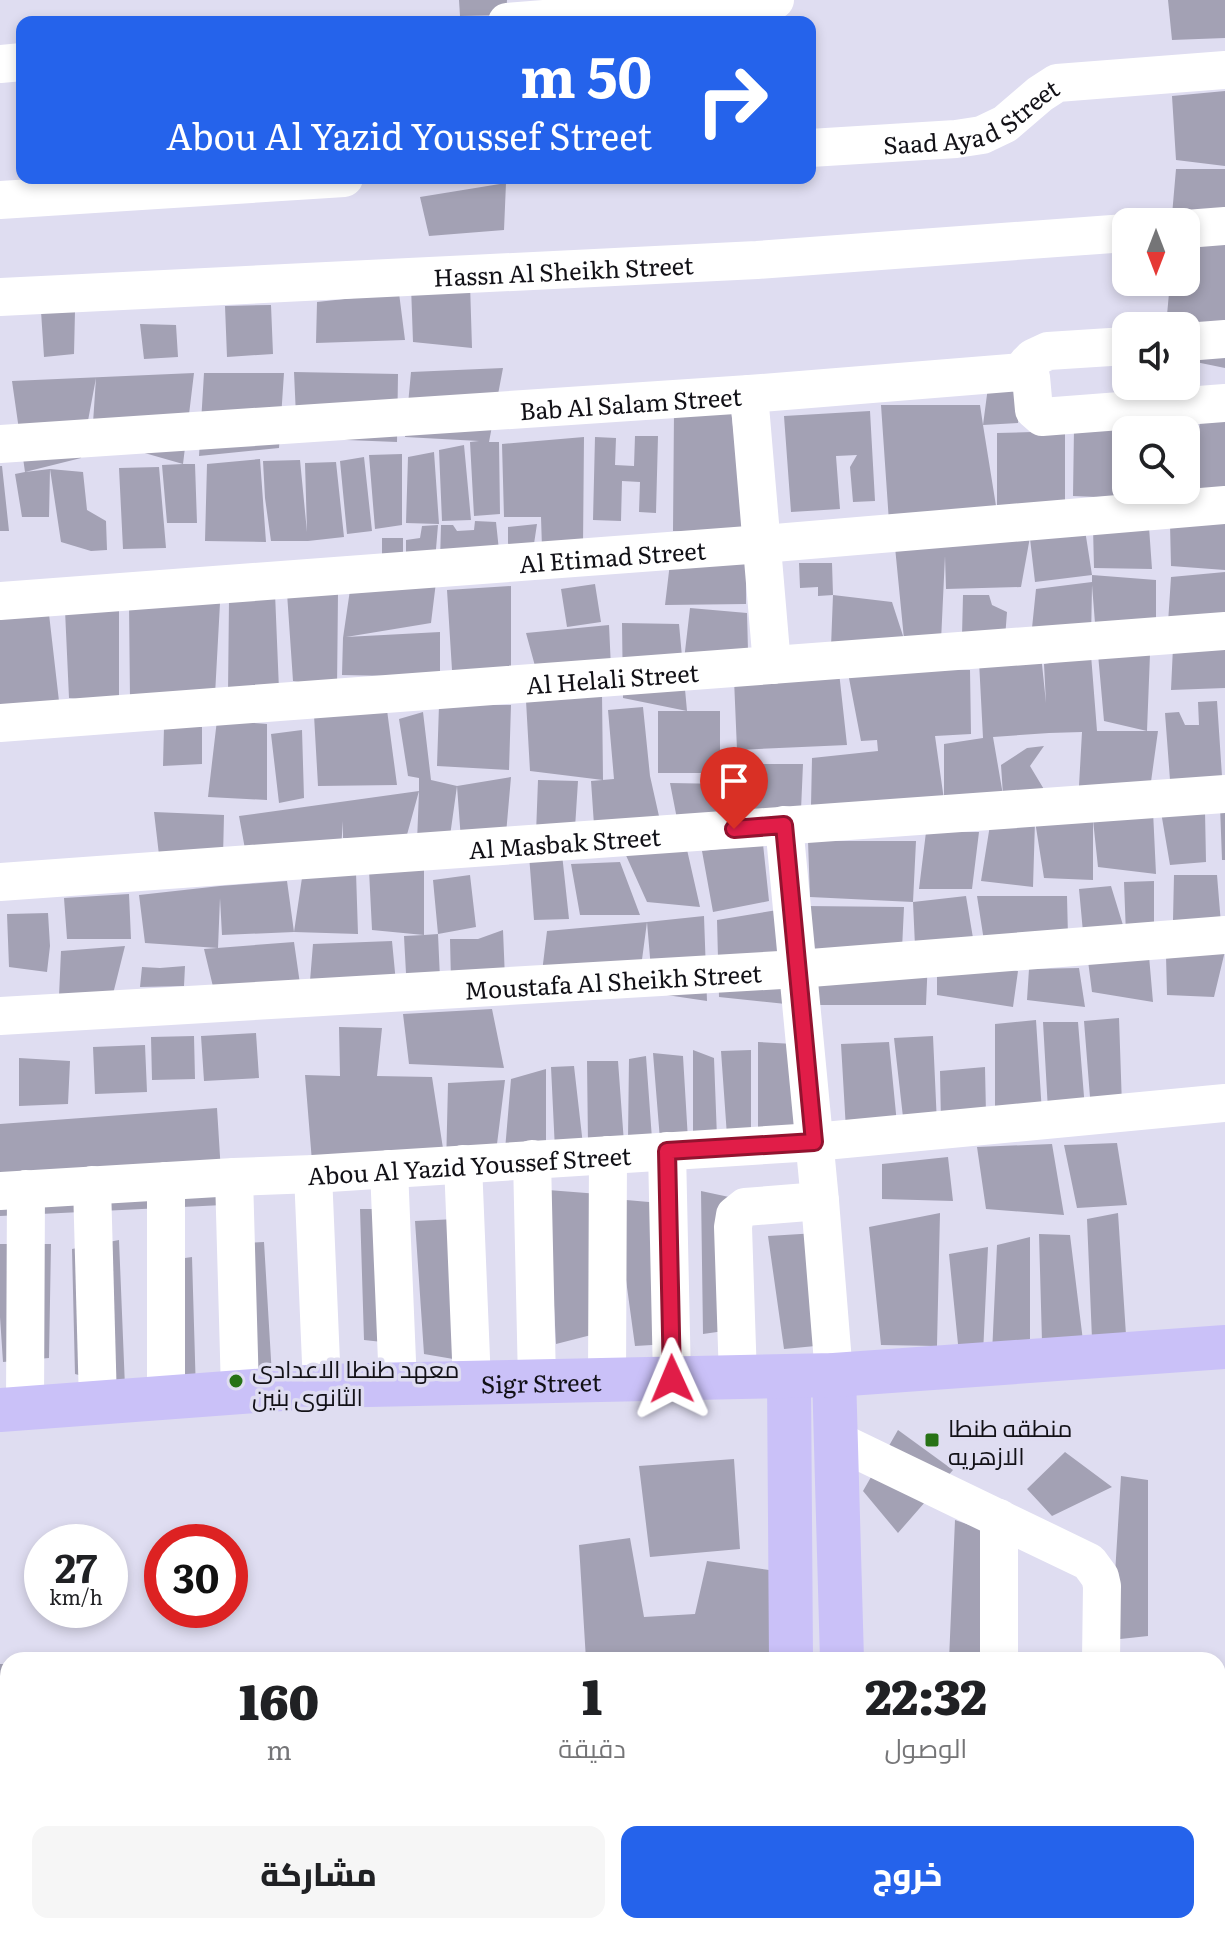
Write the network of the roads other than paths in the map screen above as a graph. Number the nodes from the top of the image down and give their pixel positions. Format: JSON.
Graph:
{"nodes":[{"id":1,"x":775,"y":0,"type":"edge"},
{"id":2,"x":580,"y":16,"type":"edge"},
{"id":3,"x":1225,"y":70,"type":"edge"},
{"id":4,"x":816,"y":148,"type":"edge"},
{"id":5,"x":250,"y":184,"type":"edge"},
{"id":6,"x":0,"y":200,"type":"edge"},
{"id":7,"x":1225,"y":226,"type":"edge"},
{"id":8,"x":1200,"y":228,"type":"edge"},
{"id":9,"x":1112,"y":234,"type":"edge"},
{"id":10,"x":0,"y":297,"type":"edge"},
{"id":11,"x":1225,"y":339,"type":"edge"},
{"id":12,"x":1200,"y":341,"type":"edge"},
{"id":13,"x":1112,"y":347,"type":"edge"},
{"id":14,"x":1025,"y":372,"type":"junction"},
{"id":15,"x":749,"y":394,"type":"junction"},
{"id":16,"x":1225,"y":403,"type":"edge"},
{"id":17,"x":0,"y":444,"type":"edge"},
{"id":18,"x":1225,"y":505,"type":"edge"},
{"id":19,"x":762,"y":544,"type":"junction"},
{"id":20,"x":0,"y":601,"type":"edge"},
{"id":21,"x":1225,"y":631,"type":"edge"},
{"id":22,"x":772,"y":665,"type":"junction"},
{"id":23,"x":0,"y":723,"type":"edge"},
{"id":24,"x":1225,"y":794,"type":"edge"},
{"id":25,"x":784,"y":825,"type":"junction"},
{"id":26,"x":0,"y":882,"type":"edge"},
{"id":27,"x":1225,"y":935,"type":"edge"},
{"id":28,"x":798,"y":969,"type":"junction"},
{"id":29,"x":0,"y":1016,"type":"edge"},
{"id":30,"x":1225,"y":1103,"type":"edge"},
{"id":31,"x":814,"y":1142,"type":"junction"},
{"id":32,"x":667,"y":1151,"type":"junction"},
{"id":33,"x":608,"y":1155,"type":"junction"},
{"id":34,"x":532,"y":1159,"type":"junction"},
{"id":35,"x":463,"y":1164,"type":"junction"},
{"id":36,"x":389,"y":1169,"type":"junction"},
{"id":37,"x":313,"y":1174,"type":"junction"},
{"id":38,"x":234,"y":1177,"type":"junction"},
{"id":39,"x":166,"y":1181,"type":"junction"},
{"id":40,"x":92,"y":1185,"type":"junction"},
{"id":41,"x":13,"y":1190,"type":"edge"},
{"id":42,"x":820,"y":1201,"type":"junction"},
{"id":43,"x":1225,"y":1347,"type":"edge"},
{"id":44,"x":834,"y":1375,"type":"junction"},
{"id":45,"x":789,"y":1377,"type":"junction"},
{"id":46,"x":738,"y":1378,"type":"junction"},
{"id":47,"x":672,"y":1379,"type":"junction"},
{"id":48,"x":607,"y":1380,"type":"junction"},
{"id":49,"x":537,"y":1381,"type":"junction"},
{"id":50,"x":472,"y":1383,"type":"junction"},
{"id":51,"x":398,"y":1385,"type":"junction"},
{"id":52,"x":322,"y":1386,"type":"junction"},
{"id":53,"x":240,"y":1391,"type":"junction"},
{"id":54,"x":166,"y":1397,"type":"junction"},
{"id":55,"x":98,"y":1402,"type":"junction"},
{"id":56,"x":13,"y":1409,"type":"edge"},
{"id":57,"x":836,"y":1440,"type":"junction"},
{"id":58,"x":999,"y":1518,"type":"junction"},
{"id":59,"x":791,"y":1652,"type":"edge"},
{"id":60,"x":842,"y":1652,"type":"edge"},
{"id":61,"x":999,"y":1652,"type":"edge"},
{"id":62,"x":1101,"y":1652,"type":"edge"}],
"edges":[{"from":1,"to":2,"type":"street"},
{"from":3,"to":4,"type":"street","name":"Saad Ayad Street"},
{"from":5,"to":6,"type":"street"},
{"from":7,"to":8,"type":"street"},
{"from":9,"to":10,"type":"street","name":"Hassn Al Sheikh Street"},
{"from":11,"to":12,"type":"street"},
{"from":13,"to":14,"type":"street"},
{"from":14,"to":15,"type":"street","name":"Bab Al Salam Street"},
{"from":14,"to":16,"type":"street"},
{"from":15,"to":17,"type":"street","name":"Bab Al Salam Street"},
{"from":15,"to":19,"type":"street"},
{"from":18,"to":19,"type":"street","name":"Al Etimad Street"},
{"from":19,"to":20,"type":"street","name":"Al Etimad Street"},
{"from":19,"to":22,"type":"street"},
{"from":21,"to":22,"type":"street","name":"Al Helali Street"},
{"from":22,"to":23,"type":"street","name":"Al Helali Street"},
{"from":24,"to":25,"type":"street","name":"Al Masbak Street"},
{"from":25,"to":26,"type":"street","name":"Al Masbak Street"},
{"from":25,"to":28,"type":"street"},
{"from":27,"to":28,"type":"street","name":"Moustafa Al Sheikh Street"},
{"from":28,"to":29,"type":"street","name":"Moustafa Al Sheikh Street"},
{"from":28,"to":31,"type":"street"},
{"from":30,"to":31,"type":"street","name":"Abou Al Yazid Youssef Street"},
{"from":31,"to":32,"type":"street","name":"Abou Al Yazid Youssef Street"},
{"from":31,"to":42,"type":"street"},
{"from":32,"to":33,"type":"street","name":"Abou Al Yazid Youssef Street"},
{"from":32,"to":47,"type":"street"},
{"from":33,"to":34,"type":"street","name":"Abou Al Yazid Youssef Street"},
{"from":33,"to":48,"type":"street"},
{"from":34,"to":35,"type":"street","name":"Abou Al Yazid Youssef Street"},
{"from":34,"to":49,"type":"street"},
{"from":35,"to":36,"type":"street","name":"Abou Al Yazid Youssef Street"},
{"from":35,"to":50,"type":"street"},
{"from":36,"to":37,"type":"street","name":"Abou Al Yazid Youssef Street"},
{"from":36,"to":51,"type":"street"},
{"from":37,"to":38,"type":"street","name":"Abou Al Yazid Youssef Street"},
{"from":37,"to":52,"type":"street"},
{"from":38,"to":39,"type":"street","name":"Abou Al Yazid Youssef Street"},
{"from":38,"to":53,"type":"street"},
{"from":39,"to":40,"type":"street","name":"Abou Al Yazid Youssef Street"},
{"from":39,"to":54,"type":"street"},
{"from":40,"to":41,"type":"street","name":"Abou Al Yazid Youssef Street"},
{"from":40,"to":55,"type":"street"},
{"from":41,"to":56,"type":"street"},
{"from":42,"to":44,"type":"street"},
{"from":42,"to":46,"type":"street"},
{"from":43,"to":44,"type":"main road","name":"Sigr Street"},
{"from":44,"to":45,"type":"main road","name":"Sigr Street"},
{"from":44,"to":57,"type":"main road"},
{"from":45,"to":46,"type":"main road","name":"Sigr Street"},
{"from":45,"to":59,"type":"main road"},
{"from":46,"to":47,"type":"main road","name":"Sigr Street"},
{"from":47,"to":48,"type":"main road","name":"Sigr Street"},
{"from":48,"to":49,"type":"main road","name":"Sigr Street"},
{"from":49,"to":50,"type":"main road","name":"Sigr Street"},
{"from":50,"to":51,"type":"main road","name":"Sigr Street"},
{"from":51,"to":52,"type":"main road","name":"Sigr Street"},
{"from":52,"to":53,"type":"main road","name":"Sigr Street"},
{"from":53,"to":54,"type":"main road","name":"Sigr Street"},
{"from":54,"to":55,"type":"main road","name":"Sigr Street"},
{"from":55,"to":56,"type":"main road","name":"Sigr Street"},
{"from":57,"to":58,"type":"street"},
{"from":57,"to":60,"type":"main road"},
{"from":58,"to":61,"type":"street"},
{"from":58,"to":62,"type":"street"}]}
